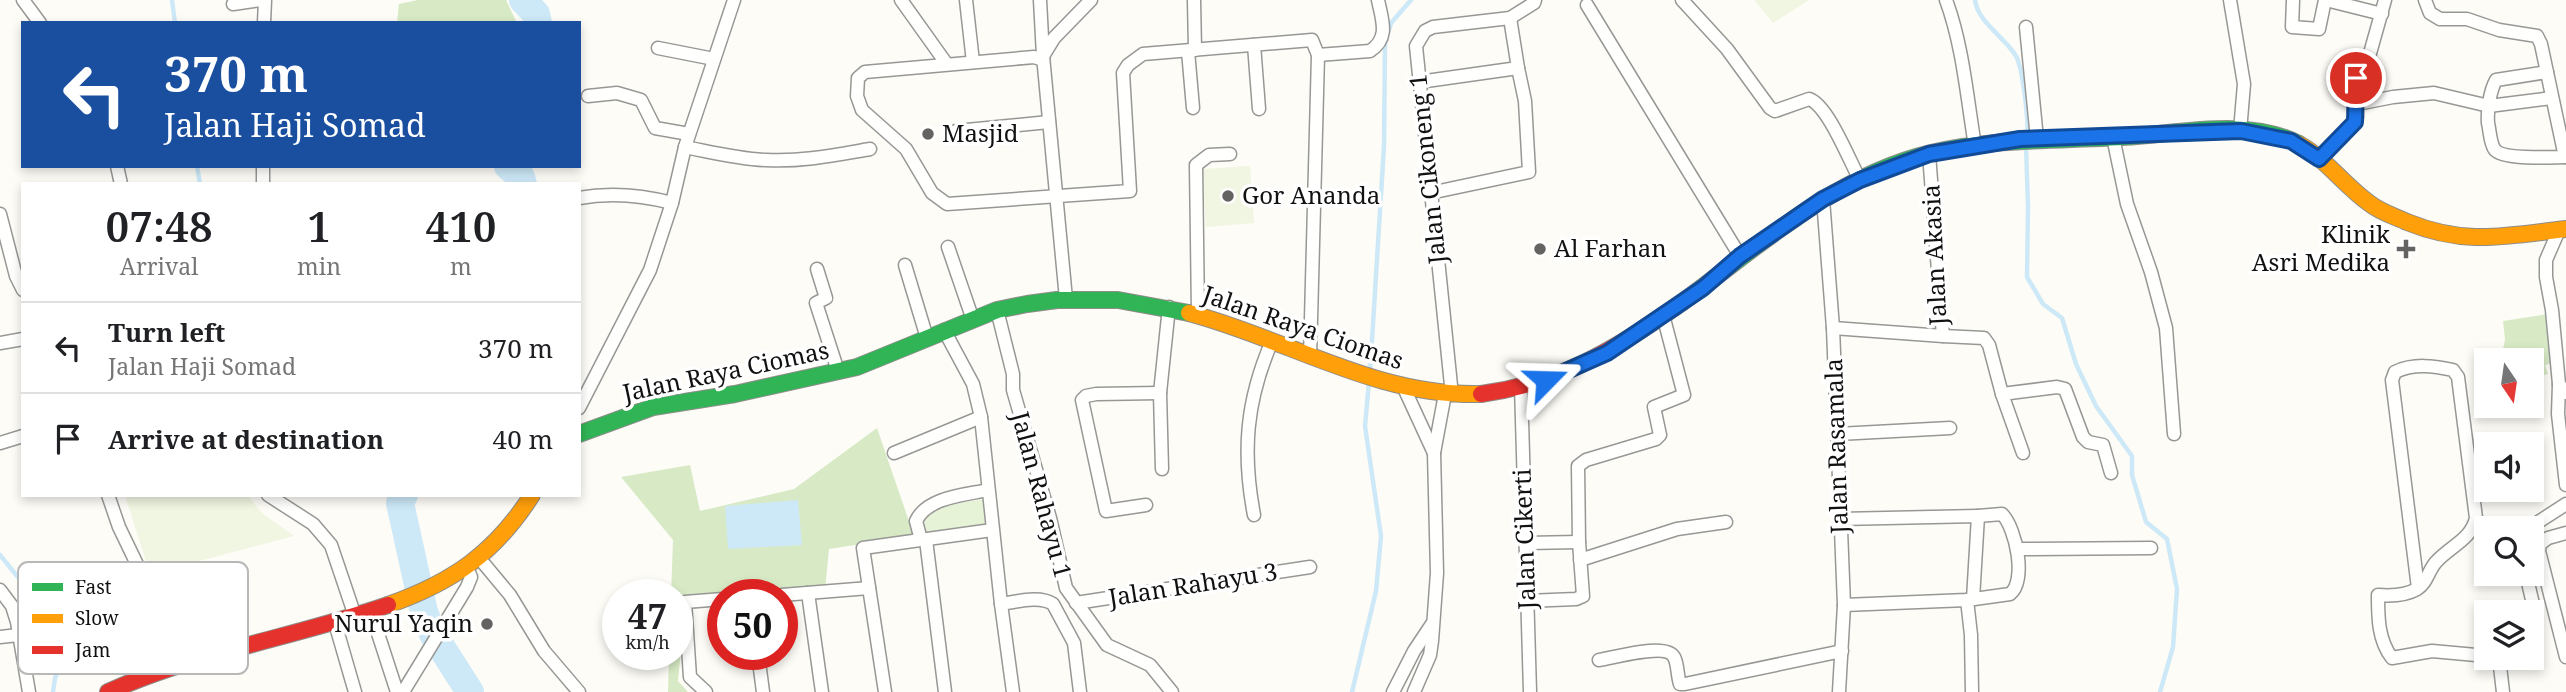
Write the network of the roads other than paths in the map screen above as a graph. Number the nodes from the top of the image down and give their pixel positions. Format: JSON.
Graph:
{"nodes":[{"id":1,"x":23,"y":0,"type":"edge"},
{"id":2,"x":263,"y":0,"type":"edge"},
{"id":3,"x":734,"y":0,"type":"edge"},
{"id":4,"x":901,"y":0,"type":"edge"},
{"id":5,"x":966,"y":0,"type":"edge"},
{"id":6,"x":1040,"y":0,"type":"edge"},
{"id":7,"x":1091,"y":0,"type":"edge"},
{"id":8,"x":1194,"y":0,"type":"edge"},
{"id":9,"x":1377,"y":0,"type":"edge"},
{"id":10,"x":1535,"y":0,"type":"edge"},
{"id":11,"x":1682,"y":0,"type":"edge"},
{"id":12,"x":1946,"y":0,"type":"edge"},
{"id":13,"x":2230,"y":0,"type":"edge"},
{"id":14,"x":2293,"y":0,"type":"edge"},
{"id":15,"x":2325,"y":0,"type":"edge"},
{"id":16,"x":2385,"y":0,"type":"edge"},
{"id":17,"x":2424,"y":0,"type":"edge"},
{"id":18,"x":239,"y":2,"type":"edge"},
{"id":19,"x":1587,"y":5,"type":"dead end"},
{"id":20,"x":2382,"y":14,"type":"junction"},
{"id":21,"x":1510,"y":18,"type":"junction"},
{"id":22,"x":39,"y":21,"type":"edge"},
{"id":23,"x":264,"y":21,"type":"edge"},
{"id":24,"x":2026,"y":27,"type":"dead end"},
{"id":25,"x":1255,"y":45,"type":"junction"},
{"id":26,"x":658,"y":48,"type":"dead end"},
{"id":27,"x":1192,"y":50,"type":"junction"},
{"id":28,"x":1318,"y":55,"type":"junction"},
{"id":29,"x":714,"y":58,"type":"junction"},
{"id":30,"x":1043,"y":58,"type":"junction"},
{"id":31,"x":973,"y":62,"type":"junction"},
{"id":32,"x":946,"y":63,"type":"junction"},
{"id":33,"x":1518,"y":68,"type":"junction"},
{"id":34,"x":2547,"y":72,"type":"junction"},
{"id":35,"x":1419,"y":82,"type":"junction"},
{"id":36,"x":588,"y":96,"type":"dead end"},
{"id":37,"x":2552,"y":97,"type":"junction"},
{"id":38,"x":2357,"y":104,"type":"junction"},
{"id":39,"x":2489,"y":106,"type":"junction"},
{"id":40,"x":1192,"y":108,"type":"dead end"},
{"id":41,"x":1259,"y":109,"type":"dead end"},
{"id":42,"x":1049,"y":122,"type":"junction"},
{"id":43,"x":956,"y":131,"type":"dead end"},
{"id":44,"x":2241,"y":131,"type":"junction"},
{"id":45,"x":689,"y":134,"type":"junction"},
{"id":46,"x":2113,"y":137,"type":"junction"},
{"id":47,"x":2029,"y":139,"type":"junction"},
{"id":48,"x":1975,"y":146,"type":"junction"},
{"id":49,"x":685,"y":147,"type":"junction"},
{"id":50,"x":870,"y":149,"type":"dead end"},
{"id":51,"x":1230,"y":154,"type":"dead end"},
{"id":52,"x":1929,"y":154,"type":"junction"},
{"id":53,"x":2565,"y":157,"type":"edge"},
{"id":54,"x":2319,"y":159,"type":"junction"},
{"id":55,"x":1860,"y":180,"type":"junction"},
{"id":56,"x":1430,"y":193,"type":"junction"},
{"id":57,"x":1056,"y":196,"type":"junction"},
{"id":58,"x":581,"y":198,"type":"edge"},
{"id":59,"x":1823,"y":199,"type":"junction"},
{"id":60,"x":672,"y":203,"type":"junction"},
{"id":61,"x":0,"y":214,"type":"edge"},
{"id":62,"x":2562,"y":229,"type":"edge"},
{"id":63,"x":948,"y":247,"type":"dead end"},
{"id":64,"x":5,"y":249,"type":"edge"},
{"id":65,"x":1740,"y":256,"type":"junction"},
{"id":66,"x":905,"y":265,"type":"dead end"},
{"id":67,"x":817,"y":268,"type":"dead end"},
{"id":68,"x":21,"y":286,"type":"edge"},
{"id":69,"x":1066,"y":299,"type":"junction"},
{"id":70,"x":1168,"y":307,"type":"junction"},
{"id":71,"x":997,"y":310,"type":"junction"},
{"id":72,"x":1198,"y":314,"type":"junction"},
{"id":73,"x":1663,"y":315,"type":"junction"},
{"id":74,"x":973,"y":320,"type":"junction"},
{"id":75,"x":1833,"y":328,"type":"junction"},
{"id":76,"x":944,"y":330,"type":"junction"},
{"id":77,"x":1943,"y":336,"type":"junction"},
{"id":78,"x":2560,"y":336,"type":"edge"},
{"id":79,"x":927,"y":338,"type":"junction"},
{"id":80,"x":21,"y":339,"type":"edge"},
{"id":81,"x":1272,"y":341,"type":"junction"},
{"id":82,"x":0,"y":344,"type":"edge"},
{"id":83,"x":1310,"y":357,"type":"junction"},
{"id":84,"x":838,"y":372,"type":"junction"},
{"id":85,"x":1521,"y":386,"type":"junction"},
{"id":86,"x":1404,"y":388,"type":"junction"},
{"id":87,"x":2562,"y":389,"type":"edge"},
{"id":88,"x":1160,"y":393,"type":"junction"},
{"id":89,"x":1449,"y":394,"type":"junction"},
{"id":90,"x":2002,"y":394,"type":"junction"},
{"id":91,"x":581,"y":404,"type":"edge"},
{"id":92,"x":981,"y":417,"type":"junction"},
{"id":93,"x":1950,"y":428,"type":"dead end"},
{"id":94,"x":581,"y":433,"type":"edge"},
{"id":95,"x":1838,"y":434,"type":"junction"},
{"id":96,"x":2174,"y":434,"type":"dead end"},
{"id":97,"x":21,"y":437,"type":"edge"},
{"id":98,"x":0,"y":443,"type":"edge"},
{"id":99,"x":894,"y":453,"type":"dead end"},
{"id":100,"x":1434,"y":453,"type":"junction"},
{"id":101,"x":2023,"y":453,"type":"dead end"},
{"id":102,"x":1162,"y":469,"type":"dead end"},
{"id":103,"x":2110,"y":473,"type":"dead end"},
{"id":104,"x":2566,"y":485,"type":"edge"},
{"id":105,"x":988,"y":490,"type":"junction"},
{"id":106,"x":108,"y":497,"type":"edge"},
{"id":107,"x":271,"y":497,"type":"edge"},
{"id":108,"x":531,"y":497,"type":"edge"},
{"id":109,"x":2566,"y":504,"type":"edge"},
{"id":110,"x":1146,"y":505,"type":"dead end"},
{"id":111,"x":1254,"y":515,"type":"dead end"},
{"id":112,"x":1979,"y":516,"type":"junction"},
{"id":113,"x":1840,"y":519,"type":"junction"},
{"id":114,"x":2544,"y":520,"type":"edge"},
{"id":115,"x":1726,"y":522,"type":"dead end"},
{"id":116,"x":992,"y":530,"type":"junction"},
{"id":117,"x":2566,"y":533,"type":"edge"},
{"id":118,"x":923,"y":540,"type":"junction"},
{"id":119,"x":1579,"y":542,"type":"junction"},
{"id":120,"x":1526,"y":543,"type":"junction"},
{"id":121,"x":2151,"y":548,"type":"dead end"},
{"id":122,"x":2018,"y":549,"type":"junction"},
{"id":123,"x":1580,"y":559,"type":"junction"},
{"id":124,"x":136,"y":562,"type":"edge"},
{"id":125,"x":473,"y":563,"type":"junction"},
{"id":126,"x":1310,"y":567,"type":"dead end"},
{"id":127,"x":869,"y":588,"type":"junction"},
{"id":128,"x":2418,"y":588,"type":"junction"},
{"id":129,"x":0,"y":590,"type":"edge"},
{"id":130,"x":808,"y":593,"type":"junction"},
{"id":131,"x":798,"y":594,"type":"edge"},
{"id":132,"x":1970,"y":599,"type":"junction"},
{"id":133,"x":707,"y":601,"type":"edge"},
{"id":134,"x":1527,"y":601,"type":"junction"},
{"id":135,"x":1076,"y":603,"type":"junction"},
{"id":136,"x":1000,"y":604,"type":"junction"},
{"id":137,"x":1844,"y":605,"type":"junction"},
{"id":138,"x":2559,"y":610,"type":"edge"},
{"id":139,"x":363,"y":614,"type":"junction"},
{"id":140,"x":1434,"y":621,"type":"junction"},
{"id":141,"x":335,"y":623,"type":"junction"},
{"id":142,"x":18,"y":635,"type":"joint"},
{"id":143,"x":0,"y":637,"type":"edge"},
{"id":144,"x":248,"y":646,"type":"edge"},
{"id":145,"x":1842,"y":651,"type":"junction"},
{"id":146,"x":2474,"y":655,"type":"edge"},
{"id":147,"x":2566,"y":657,"type":"edge"},
{"id":148,"x":1599,"y":660,"type":"dead end"},
{"id":149,"x":760,"y":670,"type":"edge"},
{"id":150,"x":2500,"y":670,"type":"edge"},
{"id":151,"x":26,"y":674,"type":"edge"},
{"id":152,"x":152,"y":674,"type":"edge"},
{"id":153,"x":1162,"y":686,"type":"edge"},
{"id":154,"x":29,"y":692,"type":"edge"},
{"id":155,"x":108,"y":692,"type":"edge"},
{"id":156,"x":355,"y":692,"type":"edge"},
{"id":157,"x":397,"y":692,"type":"edge"},
{"id":158,"x":403,"y":692,"type":"edge"},
{"id":159,"x":579,"y":692,"type":"edge"},
{"id":160,"x":706,"y":692,"type":"edge"},
{"id":161,"x":763,"y":692,"type":"edge"},
{"id":162,"x":822,"y":692,"type":"edge"},
{"id":163,"x":885,"y":692,"type":"edge"},
{"id":164,"x":945,"y":692,"type":"edge"},
{"id":165,"x":1013,"y":692,"type":"edge"},
{"id":166,"x":1080,"y":692,"type":"edge"},
{"id":167,"x":1172,"y":692,"type":"edge"},
{"id":168,"x":1393,"y":692,"type":"edge"},
{"id":169,"x":1414,"y":692,"type":"edge"},
{"id":170,"x":1530,"y":692,"type":"edge"},
{"id":171,"x":1839,"y":692,"type":"edge"},
{"id":172,"x":1972,"y":692,"type":"edge"},
{"id":173,"x":2503,"y":692,"type":"edge"}],
"edges":[{"from":1,"to":22,"type":"street"},
{"from":2,"to":18,"type":"street"},
{"from":2,"to":23,"type":"street"},
{"from":3,"to":29,"type":"street"},
{"from":4,"to":32,"type":"street"},
{"from":5,"to":31,"type":"street"},
{"from":6,"to":30,"type":"street"},
{"from":7,"to":30,"type":"street"},
{"from":8,"to":27,"type":"street"},
{"from":9,"to":28,"type":"street"},
{"from":10,"to":21,"type":"street"},
{"from":11,"to":55,"type":"street"},
{"from":12,"to":48,"type":"street"},
{"from":13,"to":44,"type":"street"},
{"from":14,"to":15,"type":"street"},
{"from":15,"to":20,"type":"street"},
{"from":16,"to":20,"type":"street"},
{"from":17,"to":34,"type":"street"},
{"from":19,"to":65,"type":"street"},
{"from":20,"to":38,"type":"street"},
{"from":21,"to":33,"type":"street"},
{"from":21,"to":35,"type":"street","name":"Jalan Cikoneng 1"},
{"from":24,"to":47,"type":"street"},
{"from":25,"to":27,"type":"street"},
{"from":25,"to":28,"type":"street"},
{"from":25,"to":41,"type":"street"},
{"from":26,"to":29,"type":"street"},
{"from":27,"to":40,"type":"street"},
{"from":27,"to":57,"type":"street"},
{"from":28,"to":83,"type":"street"},
{"from":29,"to":45,"type":"street"},
{"from":30,"to":31,"type":"street"},
{"from":30,"to":42,"type":"street"},
{"from":31,"to":32,"type":"street"},
{"from":32,"to":57,"type":"street"},
{"from":33,"to":35,"type":"street"},
{"from":33,"to":56,"type":"street"},
{"from":34,"to":37,"type":"street"},
{"from":34,"to":39,"type":"street"},
{"from":35,"to":56,"type":"street","name":"Jalan Cikoneng 1"},
{"from":36,"to":45,"type":"street"},
{"from":37,"to":39,"type":"street"},
{"from":37,"to":53,"type":"street"},
{"from":38,"to":39,"type":"street"},
{"from":38,"to":54,"type":"street"},
{"from":39,"to":53,"type":"street"},
{"from":42,"to":43,"type":"street"},
{"from":42,"to":57,"type":"street"},
{"from":44,"to":46,"type":"main road","name":"Jalan Raya Ciomas"},
{"from":44,"to":54,"type":"main road","name":"Jalan Raya Ciomas"},
{"from":45,"to":49,"type":"street"},
{"from":46,"to":47,"type":"main road","name":"Jalan Raya Ciomas"},
{"from":46,"to":96,"type":"street"},
{"from":47,"to":48,"type":"main road","name":"Jalan Raya Ciomas"},
{"from":48,"to":52,"type":"main road","name":"Jalan Raya Ciomas"},
{"from":49,"to":50,"type":"street"},
{"from":49,"to":60,"type":"street"},
{"from":51,"to":72,"type":"street"},
{"from":52,"to":55,"type":"main road","name":"Jalan Raya Ciomas"},
{"from":52,"to":77,"type":"street","name":"Jalan Akasia"},
{"from":54,"to":62,"type":"main road","name":"Jalan Raya Ciomas"},
{"from":55,"to":59,"type":"main road","name":"Jalan Raya Ciomas"},
{"from":56,"to":89,"type":"street","name":"Jalan Cikoneng 1"},
{"from":57,"to":69,"type":"street"},
{"from":58,"to":60,"type":"street"},
{"from":59,"to":65,"type":"main road","name":"Jalan Raya Ciomas"},
{"from":59,"to":75,"type":"street","name":"Jalan Rasamala"},
{"from":60,"to":91,"type":"street"},
{"from":61,"to":64,"type":"street"},
{"from":62,"to":78,"type":"street"},
{"from":63,"to":74,"type":"street"},
{"from":64,"to":68,"type":"street"},
{"from":65,"to":73,"type":"main road","name":"Jalan Raya Ciomas"},
{"from":66,"to":79,"type":"street"},
{"from":67,"to":84,"type":"street"},
{"from":69,"to":70,"type":"main road","name":"Jalan Raya Ciomas"},
{"from":69,"to":71,"type":"main road","name":"Jalan Raya Ciomas"},
{"from":70,"to":72,"type":"main road","name":"Jalan Raya Ciomas"},
{"from":70,"to":88,"type":"street"},
{"from":71,"to":74,"type":"main road","name":"Jalan Raya Ciomas"},
{"from":71,"to":135,"type":"street","name":"Jalan Rahayu 1"},
{"from":72,"to":81,"type":"main road","name":"Jalan Raya Ciomas"},
{"from":73,"to":85,"type":"main road","name":"Jalan Raya Ciomas"},
{"from":73,"to":119,"type":"street"},
{"from":74,"to":76,"type":"main road","name":"Jalan Raya Ciomas"},
{"from":75,"to":77,"type":"street","name":"Jalan Akasia"},
{"from":75,"to":95,"type":"street","name":"Jalan Rasamala"},
{"from":76,"to":79,"type":"main road","name":"Jalan Raya Ciomas"},
{"from":76,"to":92,"type":"street"},
{"from":77,"to":90,"type":"street"},
{"from":78,"to":87,"type":"street"},
{"from":79,"to":84,"type":"main road","name":"Jalan Raya Ciomas"},
{"from":80,"to":82,"type":"street"},
{"from":81,"to":83,"type":"main road","name":"Jalan Raya Ciomas"},
{"from":81,"to":111,"type":"street"},
{"from":83,"to":86,"type":"main road","name":"Jalan Raya Ciomas"},
{"from":84,"to":94,"type":"main road","name":"Jalan Raya Ciomas"},
{"from":85,"to":89,"type":"main road","name":"Jalan Raya Ciomas"},
{"from":85,"to":120,"type":"street","name":"Jalan Cikerti"},
{"from":86,"to":89,"type":"main road","name":"Jalan Raya Ciomas"},
{"from":86,"to":100,"type":"street"},
{"from":87,"to":104,"type":"street"},
{"from":88,"to":102,"type":"street"},
{"from":88,"to":110,"type":"street"},
{"from":89,"to":100,"type":"street","name":"Jalan Cikoneng 1"},
{"from":90,"to":101,"type":"street"},
{"from":90,"to":103,"type":"street"},
{"from":92,"to":99,"type":"street"},
{"from":92,"to":105,"type":"street"},
{"from":93,"to":95,"type":"street"},
{"from":95,"to":113,"type":"street","name":"Jalan Rasamala"},
{"from":97,"to":98,"type":"street"},
{"from":100,"to":140,"type":"street"},
{"from":105,"to":116,"type":"street"},
{"from":105,"to":118,"type":"street"},
{"from":106,"to":124,"type":"street"},
{"from":107,"to":139,"type":"street"},
{"from":108,"to":125,"type":"main road"},
{"from":109,"to":114,"type":"street"},
{"from":112,"to":113,"type":"street"},
{"from":112,"to":122,"type":"street"},
{"from":112,"to":132,"type":"street"},
{"from":113,"to":137,"type":"street","name":"Jalan Rasamala"},
{"from":115,"to":123,"type":"street"},
{"from":116,"to":118,"type":"street"},
{"from":116,"to":136,"type":"street"},
{"from":117,"to":138,"type":"street"},
{"from":118,"to":127,"type":"street"},
{"from":118,"to":164,"type":"street"},
{"from":119,"to":120,"type":"street"},
{"from":119,"to":123,"type":"street"},
{"from":120,"to":134,"type":"street","name":"Jalan Cikerti"},
{"from":121,"to":122,"type":"street"},
{"from":122,"to":132,"type":"street"},
{"from":123,"to":134,"type":"street"},
{"from":125,"to":139,"type":"main road"},
{"from":125,"to":158,"type":"street"},
{"from":125,"to":159,"type":"street"},
{"from":126,"to":135,"type":"street","name":"Jalan Rahayu 3"},
{"from":127,"to":130,"type":"street"},
{"from":127,"to":163,"type":"street"},
{"from":128,"to":128,"type":"street"},
{"from":128,"to":146,"type":"street"},
{"from":129,"to":142,"type":"street"},
{"from":130,"to":131,"type":"street"},
{"from":130,"to":162,"type":"street"},
{"from":132,"to":137,"type":"street"},
{"from":132,"to":172,"type":"street"},
{"from":133,"to":160,"type":"street"},
{"from":134,"to":170,"type":"street","name":"Jalan Cikerti"},
{"from":135,"to":153,"type":"street","name":"Jalan Rahayu 1"},
{"from":136,"to":165,"type":"street"},
{"from":136,"to":166,"type":"street"},
{"from":137,"to":145,"type":"street","name":"Jalan Rasamala"},
{"from":138,"to":147,"type":"street"},
{"from":139,"to":141,"type":"main road"},
{"from":139,"to":157,"type":"street"},
{"from":140,"to":168,"type":"street"},
{"from":140,"to":169,"type":"street"},
{"from":141,"to":144,"type":"main road"},
{"from":141,"to":156,"type":"street"},
{"from":142,"to":143,"type":"street"},
{"from":145,"to":148,"type":"street"},
{"from":145,"to":171,"type":"street","name":"Jalan Rasamala"},
{"from":149,"to":161,"type":"street"},
{"from":150,"to":173,"type":"street"},
{"from":151,"to":154,"type":"street"},
{"from":152,"to":155,"type":"main road"},
{"from":153,"to":167,"type":"street","name":"Jalan Rahayu 1"}]}
